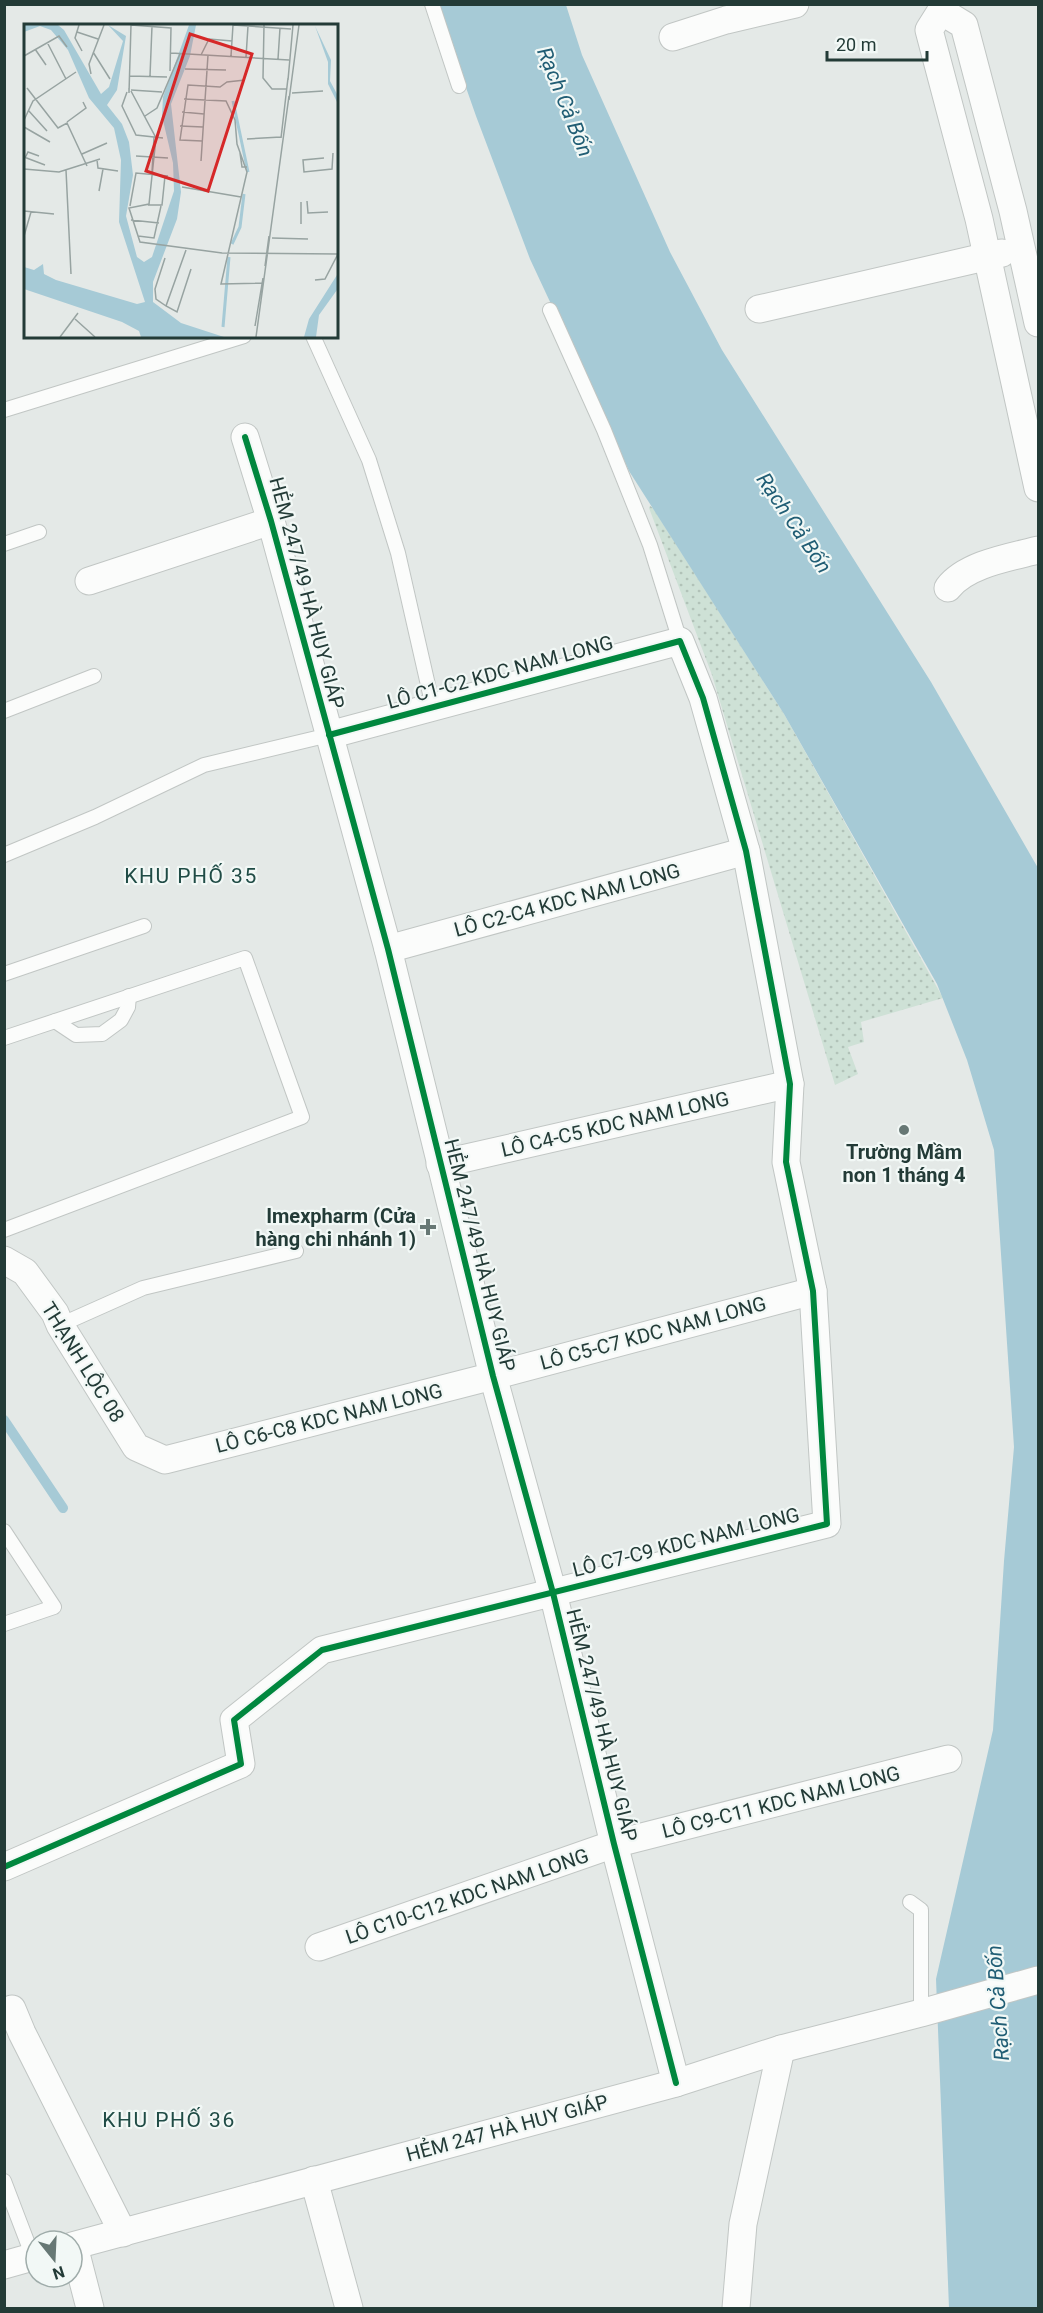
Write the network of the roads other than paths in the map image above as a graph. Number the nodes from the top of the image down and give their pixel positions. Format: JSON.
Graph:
{"nodes":[{"id":1,"x":432,"y":4,"type":"edge"},
{"id":2,"x":795,"y":4,"type":"edge"},
{"id":3,"x":940,"y":8,"type":"edge"},
{"id":4,"x":724,"y":12,"type":"edge"},
{"id":5,"x":673,"y":37,"type":"dead end"},
{"id":6,"x":459,"y":86,"type":"dead end"},
{"id":7,"x":1030,"y":246,"type":"edge"},
{"id":8,"x":987,"y":256,"type":"junction"},
{"id":9,"x":759,"y":309,"type":"dead end"},
{"id":10,"x":549,"y":310,"type":"dead end"},
{"id":11,"x":1038,"y":323,"type":"edge"},
{"id":12,"x":238,"y":338,"type":"edge"},
{"id":13,"x":315,"y":338,"type":"edge"},
{"id":14,"x":4,"y":410,"type":"edge"},
{"id":15,"x":245,"y":437,"type":"dead end"},
{"id":16,"x":1038,"y":488,"type":"edge"},
{"id":17,"x":271,"y":521,"type":"junction"},
{"id":18,"x":39,"y":532,"type":"dead end"},
{"id":19,"x":4,"y":544,"type":"edge"},
{"id":20,"x":1038,"y":550,"type":"edge"},
{"id":21,"x":89,"y":581,"type":"dead end"},
{"id":22,"x":948,"y":588,"type":"dead end"},
{"id":23,"x":680,"y":641,"type":"junction"},
{"id":24,"x":94,"y":676,"type":"dead end"},
{"id":25,"x":433,"y":707,"type":"junction"},
{"id":26,"x":4,"y":711,"type":"edge"},
{"id":27,"x":328,"y":735,"type":"junction"},
{"id":28,"x":746,"y":851,"type":"junction"},
{"id":29,"x":4,"y":855,"type":"edge"},
{"id":30,"x":144,"y":926,"type":"dead end"},
{"id":31,"x":388,"y":949,"type":"junction"},
{"id":32,"x":4,"y":974,"type":"edge"},
{"id":33,"x":129,"y":996,"type":"junction"},
{"id":34,"x":55,"y":1021,"type":"junction"},
{"id":35,"x":4,"y":1038,"type":"edge"},
{"id":36,"x":790,"y":1084,"type":"junction"},
{"id":37,"x":440,"y":1164,"type":"junction"},
{"id":38,"x":4,"y":1230,"type":"edge"},
{"id":39,"x":296,"y":1251,"type":"dead end"},
{"id":40,"x":4,"y":1260,"type":"edge"},
{"id":41,"x":813,"y":1291,"type":"junction"},
{"id":42,"x":60,"y":1325,"type":"junction"},
{"id":43,"x":493,"y":1376,"type":"junction"},
{"id":44,"x":165,"y":1460,"type":"joint"},
{"id":45,"x":4,"y":1531,"type":"edge"},
{"id":46,"x":553,"y":1593,"type":"junction"},
{"id":47,"x":4,"y":1624,"type":"edge"},
{"id":48,"x":948,"y":1759,"type":"dead end"},
{"id":49,"x":614,"y":1844,"type":"junction"},
{"id":50,"x":4,"y":1867,"type":"edge"},
{"id":51,"x":910,"y":1902,"type":"dead end"},
{"id":52,"x":319,"y":1947,"type":"dead end"},
{"id":53,"x":1038,"y":1980,"type":"edge"},
{"id":54,"x":12,"y":2009,"type":"dead end"},
{"id":55,"x":931,"y":2011,"type":"junction"},
{"id":56,"x":782,"y":2049,"type":"junction"},
{"id":57,"x":676,"y":2083,"type":"junction"},
{"id":58,"x":314,"y":2180,"type":"junction"},
{"id":59,"x":4,"y":2181,"type":"edge"},
{"id":60,"x":24,"y":2232,"type":"edge"},
{"id":61,"x":123,"y":2233,"type":"junction"},
{"id":62,"x":84,"y":2243,"type":"edge"},
{"id":63,"x":24,"y":2260,"type":"edge"},
{"id":64,"x":4,"y":2265,"type":"edge"},
{"id":65,"x":84,"y":2286,"type":"edge"},
{"id":66,"x":90,"y":2308,"type":"edge"},
{"id":67,"x":348,"y":2308,"type":"edge"},
{"id":68,"x":736,"y":2308,"type":"edge"}],
"edges":[{"from":1,"to":6,"type":"lane"},
{"from":2,"to":4,"type":"street"},
{"from":3,"to":7,"type":"street"},
{"from":3,"to":8,"type":"street"},
{"from":4,"to":5,"type":"street"},
{"from":7,"to":8,"type":"street"},
{"from":7,"to":11,"type":"street"},
{"from":8,"to":9,"type":"street"},
{"from":8,"to":16,"type":"street"},
{"from":10,"to":23,"type":"lane"},
{"from":12,"to":14,"type":"lane"},
{"from":13,"to":25,"type":"lane"},
{"from":15,"to":17,"type":"street","name":"HẺM 247/49 HÀ HUY GIÁP"},
{"from":17,"to":21,"type":"street"},
{"from":17,"to":27,"type":"street","name":"HẺM 247/49 HÀ HUY GIÁP"},
{"from":18,"to":19,"type":"lane"},
{"from":20,"to":22,"type":"street"},
{"from":23,"to":25,"type":"street","name":"LÔ C1-C2 KDC NAM LONG"},
{"from":23,"to":28,"type":"street"},
{"from":24,"to":26,"type":"lane"},
{"from":25,"to":27,"type":"street","name":"LÔ C1-C2 KDC NAM LONG"},
{"from":27,"to":29,"type":"lane"},
{"from":27,"to":31,"type":"street","name":"HẺM 247/49 HÀ HUY GIÁP"},
{"from":28,"to":31,"type":"street","name":"LÔ C2-C4 KDC NAM LONG"},
{"from":28,"to":36,"type":"street"},
{"from":30,"to":32,"type":"lane"},
{"from":31,"to":37,"type":"street","name":"HẺM 247/49 HÀ HUY GIÁP"},
{"from":33,"to":34,"type":"lane"},
{"from":33,"to":34,"type":"lane"},
{"from":33,"to":38,"type":"lane"},
{"from":34,"to":35,"type":"lane"},
{"from":36,"to":37,"type":"street","name":"LÔ C4-C5 KDC NAM LONG"},
{"from":36,"to":41,"type":"street"},
{"from":37,"to":43,"type":"street","name":"HẺM 247/49 HÀ HUY GIÁP"},
{"from":39,"to":42,"type":"lane"},
{"from":40,"to":42,"type":"street","name":"THẠNH LỘC 08"},
{"from":41,"to":43,"type":"street","name":"LÔ C5-C7 KDC NAM LONG"},
{"from":41,"to":46,"type":"street","name":"LÔ C7-C9 KDC NAM LONG"},
{"from":42,"to":44,"type":"street","name":"THẠNH LỘC 08"},
{"from":43,"to":44,"type":"street","name":"LÔ C6-C8 KDC NAM LONG"},
{"from":43,"to":46,"type":"street","name":"HẺM 247/49 HÀ HUY GIÁP"},
{"from":45,"to":47,"type":"lane"},
{"from":46,"to":49,"type":"street","name":"HẺM 247/49 HÀ HUY GIÁP"},
{"from":46,"to":50,"type":"street","name":"LÔ C7-C9 KDC NAM LONG"},
{"from":48,"to":49,"type":"street","name":"LÔ C9-C11 KDC NAM LONG"},
{"from":49,"to":52,"type":"street","name":"LÔ C10-C12 KDC NAM LONG"},
{"from":49,"to":57,"type":"street","name":"HẺM 247/49 HÀ HUY GIÁP"},
{"from":51,"to":55,"type":"lane"},
{"from":53,"to":55,"type":"street","name":"HẺM 247 HÀ HUY GIÁP"},
{"from":54,"to":61,"type":"street"},
{"from":55,"to":56,"type":"street","name":"HẺM 247 HÀ HUY GIÁP"},
{"from":56,"to":57,"type":"street","name":"HẺM 247 HÀ HUY GIÁP"},
{"from":56,"to":68,"type":"street"},
{"from":57,"to":58,"type":"street","name":"HẺM 247 HÀ HUY GIÁP"},
{"from":58,"to":61,"type":"street","name":"HẺM 247 HÀ HUY GIÁP"},
{"from":58,"to":67,"type":"street"},
{"from":59,"to":60,"type":"lane"},
{"from":61,"to":62,"type":"street","name":"HẺM 247 HÀ HUY GIÁP"},
{"from":63,"to":64,"type":"street"},
{"from":65,"to":66,"type":"street"}]}
